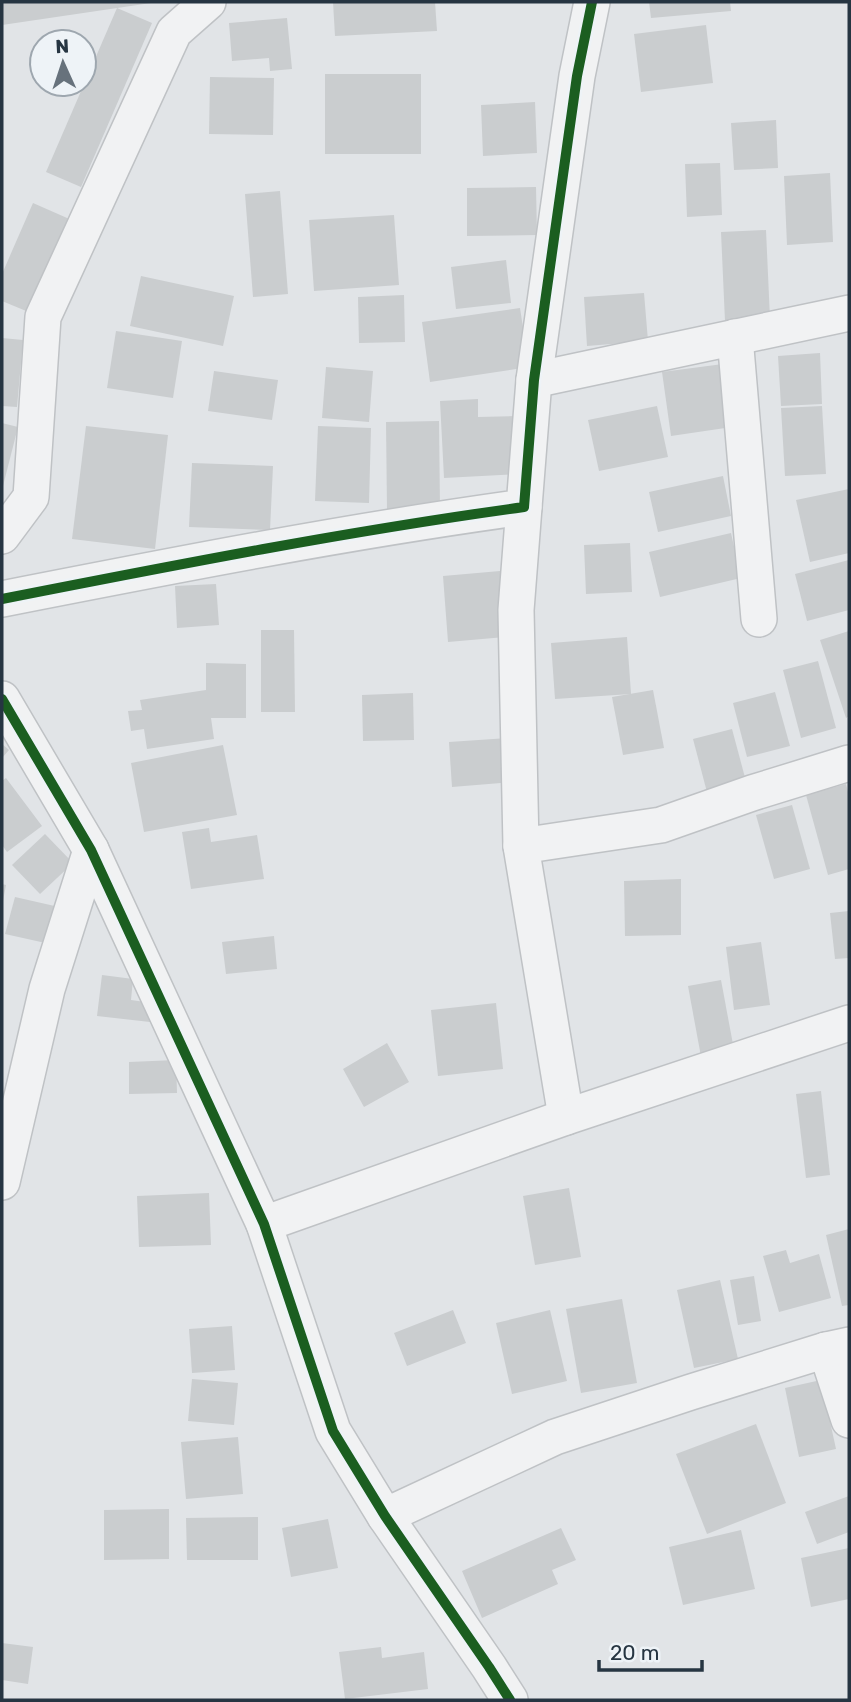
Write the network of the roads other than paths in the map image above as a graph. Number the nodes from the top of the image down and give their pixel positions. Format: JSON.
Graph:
{"nodes":[{"id":1,"x":208,"y":2,"type":"edge"},
{"id":2,"x":592,"y":2,"type":"edge"},
{"id":3,"x":849,"y":313,"type":"edge"},
{"id":4,"x":735,"y":337,"type":"junction"},
{"id":5,"x":534,"y":380,"type":"junction"},
{"id":6,"x":524,"y":507,"type":"junction"},
{"id":7,"x":2,"y":536,"type":"edge"},
{"id":8,"x":2,"y":599,"type":"edge"},
{"id":9,"x":759,"y":618,"type":"dead end"},
{"id":10,"x":2,"y":699,"type":"edge"},
{"id":11,"x":849,"y":763,"type":"edge"},
{"id":12,"x":521,"y":846,"type":"junction"},
{"id":13,"x":91,"y":850,"type":"junction"},
{"id":14,"x":849,"y":1023,"type":"edge"},
{"id":15,"x":566,"y":1117,"type":"junction"},
{"id":16,"x":2,"y":1182,"type":"edge"},
{"id":17,"x":264,"y":1224,"type":"junction"},
{"id":18,"x":838,"y":1348,"type":"edge"},
{"id":19,"x":849,"y":1420,"type":"edge"},
{"id":20,"x":385,"y":1516,"type":"junction"},
{"id":21,"x":510,"y":1700,"type":"edge"}],
"edges":[{"from":1,"to":7,"type":"street"},
{"from":2,"to":5,"type":"street"},
{"from":3,"to":4,"type":"street"},
{"from":4,"to":5,"type":"street"},
{"from":4,"to":9,"type":"street"},
{"from":5,"to":6,"type":"street"},
{"from":6,"to":8,"type":"street"},
{"from":6,"to":12,"type":"street"},
{"from":10,"to":13,"type":"street"},
{"from":11,"to":12,"type":"street"},
{"from":12,"to":15,"type":"street"},
{"from":13,"to":16,"type":"street"},
{"from":13,"to":17,"type":"street"},
{"from":14,"to":15,"type":"street"},
{"from":15,"to":17,"type":"street"},
{"from":17,"to":20,"type":"street"},
{"from":18,"to":19,"type":"street"},
{"from":18,"to":20,"type":"street"},
{"from":20,"to":21,"type":"street"}]}
